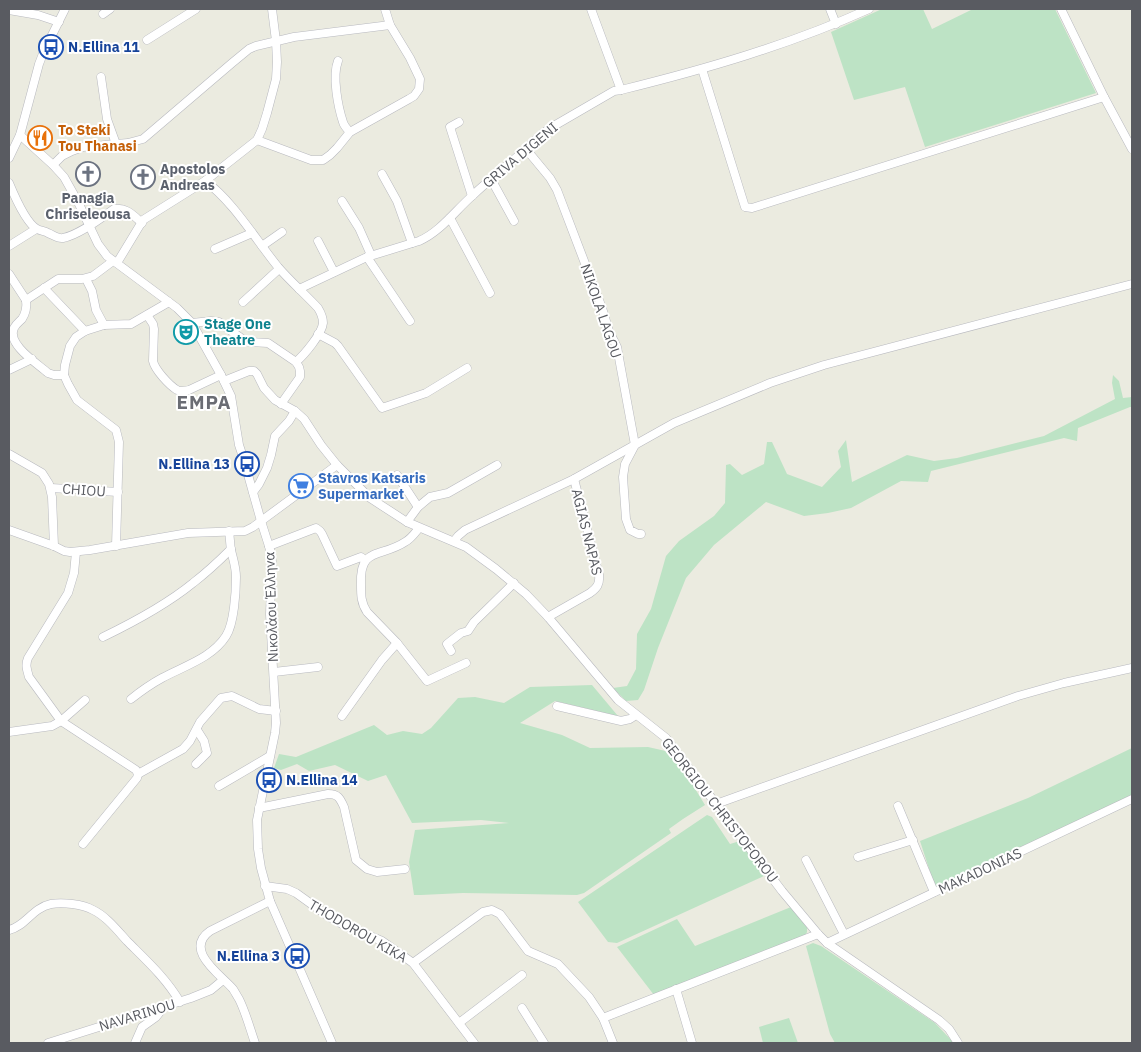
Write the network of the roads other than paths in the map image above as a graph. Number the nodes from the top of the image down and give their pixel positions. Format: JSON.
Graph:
{"nodes":[{"id":1,"x":65,"y":9,"type":"edge"},
{"id":2,"x":196,"y":9,"type":"edge"},
{"id":3,"x":272,"y":9,"type":"edge"},
{"id":4,"x":384,"y":9,"type":"edge"},
{"id":5,"x":591,"y":9,"type":"edge"},
{"id":6,"x":830,"y":9,"type":"edge"},
{"id":7,"x":869,"y":9,"type":"edge"},
{"id":8,"x":1061,"y":9,"type":"edge"},
{"id":9,"x":9,"y":10,"type":"edge"},
{"id":10,"x":37,"y":12,"type":"edge"},
{"id":11,"x":58,"y":22,"type":"junction"},
{"id":12,"x":836,"y":24,"type":"junction"},
{"id":13,"x":390,"y":25,"type":"junction"},
{"id":14,"x":147,"y":40,"type":"dead end"},
{"id":15,"x":276,"y":41,"type":"junction"},
{"id":16,"x":338,"y":61,"type":"dead end"},
{"id":17,"x":702,"y":70,"type":"junction"},
{"id":18,"x":101,"y":76,"type":"dead end"},
{"id":19,"x":621,"y":90,"type":"junction"},
{"id":20,"x":1104,"y":98,"type":"junction"},
{"id":21,"x":459,"y":122,"type":"dead end"},
{"id":22,"x":350,"y":132,"type":"junction"},
{"id":23,"x":20,"y":135,"type":"junction"},
{"id":24,"x":257,"y":140,"type":"junction"},
{"id":25,"x":116,"y":144,"type":"junction"},
{"id":26,"x":11,"y":145,"type":"edge"},
{"id":27,"x":526,"y":149,"type":"junction"},
{"id":28,"x":1132,"y":149,"type":"edge"},
{"id":29,"x":9,"y":158,"type":"edge"},
{"id":30,"x":54,"y":165,"type":"junction"},
{"id":31,"x":382,"y":174,"type":"dead end"},
{"id":32,"x":491,"y":179,"type":"junction"},
{"id":33,"x":205,"y":182,"type":"junction"},
{"id":34,"x":9,"y":183,"type":"edge"},
{"id":35,"x":472,"y":196,"type":"junction"},
{"id":36,"x":342,"y":201,"type":"dead end"},
{"id":37,"x":450,"y":218,"type":"junction"},
{"id":38,"x":514,"y":221,"type":"dead end"},
{"id":39,"x":142,"y":223,"type":"junction"},
{"id":40,"x":89,"y":226,"type":"junction"},
{"id":41,"x":36,"y":229,"type":"junction"},
{"id":42,"x":282,"y":232,"type":"dead end"},
{"id":43,"x":252,"y":233,"type":"junction"},
{"id":44,"x":318,"y":241,"type":"dead end"},
{"id":45,"x":412,"y":244,"type":"junction"},
{"id":46,"x":9,"y":246,"type":"edge"},
{"id":47,"x":262,"y":246,"type":"junction"},
{"id":48,"x":215,"y":249,"type":"dead end"},
{"id":49,"x":369,"y":256,"type":"junction"},
{"id":50,"x":115,"y":262,"type":"junction"},
{"id":51,"x":279,"y":269,"type":"junction"},
{"id":52,"x":334,"y":272,"type":"junction"},
{"id":53,"x":9,"y":274,"type":"edge"},
{"id":54,"x":86,"y":279,"type":"junction"},
{"id":55,"x":1132,"y":284,"type":"edge"},
{"id":56,"x":44,"y":288,"type":"junction"},
{"id":57,"x":299,"y":289,"type":"junction"},
{"id":58,"x":490,"y":293,"type":"dead end"},
{"id":59,"x":26,"y":300,"type":"junction"},
{"id":60,"x":169,"y":302,"type":"junction"},
{"id":61,"x":243,"y":302,"type":"dead end"},
{"id":62,"x":147,"y":315,"type":"junction"},
{"id":63,"x":410,"y":321,"type":"dead end"},
{"id":64,"x":192,"y":324,"type":"junction"},
{"id":65,"x":104,"y":325,"type":"junction"},
{"id":66,"x":85,"y":331,"type":"junction"},
{"id":67,"x":318,"y":334,"type":"junction"},
{"id":68,"x":32,"y":359,"type":"junction"},
{"id":69,"x":296,"y":362,"type":"junction"},
{"id":70,"x":467,"y":368,"type":"dead end"},
{"id":71,"x":9,"y":370,"type":"edge"},
{"id":72,"x":64,"y":375,"type":"junction"},
{"id":73,"x":222,"y":378,"type":"junction"},
{"id":74,"x":281,"y":404,"type":"junction"},
{"id":75,"x":295,"y":411,"type":"junction"},
{"id":76,"x":635,"y":444,"type":"junction"},
{"id":77,"x":9,"y":454,"type":"edge"},
{"id":78,"x":337,"y":465,"type":"junction"},
{"id":79,"x":497,"y":465,"type":"dead end"},
{"id":80,"x":397,"y":475,"type":"dead end"},
{"id":81,"x":574,"y":479,"type":"junction"},
{"id":82,"x":51,"y":488,"type":"junction"},
{"id":83,"x":118,"y":492,"type":"junction"},
{"id":84,"x":253,"y":492,"type":"junction"},
{"id":85,"x":418,"y":508,"type":"junction"},
{"id":86,"x":261,"y":521,"type":"junction"},
{"id":87,"x":406,"y":522,"type":"junction"},
{"id":88,"x":419,"y":528,"type":"junction"},
{"id":89,"x":9,"y":530,"type":"edge"},
{"id":90,"x":229,"y":531,"type":"junction"},
{"id":91,"x":641,"y":534,"type":"dead end"},
{"id":92,"x":454,"y":541,"type":"junction"},
{"id":93,"x":54,"y":546,"type":"junction"},
{"id":94,"x":116,"y":546,"type":"junction"},
{"id":95,"x":269,"y":546,"type":"junction"},
{"id":96,"x":231,"y":549,"type":"junction"},
{"id":97,"x":76,"y":552,"type":"junction"},
{"id":98,"x":365,"y":560,"type":"junction"},
{"id":99,"x":514,"y":583,"type":"junction"},
{"id":100,"x":548,"y":617,"type":"junction"},
{"id":101,"x":103,"y":637,"type":"dead end"},
{"id":102,"x":398,"y":644,"type":"junction"},
{"id":103,"x":451,"y":651,"type":"dead end"},
{"id":104,"x":466,"y":663,"type":"dead end"},
{"id":105,"x":318,"y":667,"type":"dead end"},
{"id":106,"x":1132,"y":668,"type":"edge"},
{"id":107,"x":274,"y":672,"type":"junction"},
{"id":108,"x":131,"y":699,"type":"dead end"},
{"id":109,"x":85,"y":700,"type":"dead end"},
{"id":110,"x":557,"y":706,"type":"dead end"},
{"id":111,"x":276,"y":711,"type":"junction"},
{"id":112,"x":636,"y":715,"type":"junction"},
{"id":113,"x":342,"y":716,"type":"dead end"},
{"id":114,"x":61,"y":722,"type":"junction"},
{"id":115,"x":197,"y":730,"type":"junction"},
{"id":116,"x":9,"y":732,"type":"edge"},
{"id":117,"x":270,"y":756,"type":"junction"},
{"id":118,"x":196,"y":764,"type":"dead end"},
{"id":119,"x":138,"y":774,"type":"junction"},
{"id":120,"x":219,"y":786,"type":"dead end"},
{"id":121,"x":1132,"y":799,"type":"edge"},
{"id":122,"x":716,"y":804,"type":"junction"},
{"id":123,"x":898,"y":806,"type":"dead end"},
{"id":124,"x":259,"y":808,"type":"junction"},
{"id":125,"x":913,"y":840,"type":"junction"},
{"id":126,"x":83,"y":844,"type":"dead end"},
{"id":127,"x":858,"y":856,"type":"dead end"},
{"id":128,"x":806,"y":860,"type":"dead end"},
{"id":129,"x":405,"y":869,"type":"dead end"},
{"id":130,"x":265,"y":886,"type":"junction"},
{"id":131,"x":934,"y":892,"type":"junction"},
{"id":132,"x":270,"y":901,"type":"junction"},
{"id":133,"x":9,"y":930,"type":"edge"},
{"id":134,"x":818,"y":934,"type":"junction"},
{"id":135,"x":844,"y":934,"type":"junction"},
{"id":136,"x":827,"y":943,"type":"junction"},
{"id":137,"x":413,"y":963,"type":"junction"},
{"id":138,"x":522,"y":975,"type":"dead end"},
{"id":139,"x":223,"y":980,"type":"junction"},
{"id":140,"x":676,"y":989,"type":"junction"},
{"id":141,"x":180,"y":1002,"type":"junction"},
{"id":142,"x":164,"y":1006,"type":"junction"},
{"id":143,"x":522,"y":1008,"type":"dead end"},
{"id":144,"x":137,"y":1015,"type":"junction"},
{"id":145,"x":603,"y":1018,"type":"junction"},
{"id":146,"x":459,"y":1023,"type":"junction"},
{"id":147,"x":142,"y":1027,"type":"junction"},
{"id":148,"x":48,"y":1043,"type":"edge"},
{"id":149,"x":135,"y":1043,"type":"edge"},
{"id":150,"x":256,"y":1043,"type":"edge"},
{"id":151,"x":332,"y":1043,"type":"edge"},
{"id":152,"x":474,"y":1043,"type":"edge"},
{"id":153,"x":544,"y":1043,"type":"edge"},
{"id":154,"x":613,"y":1043,"type":"edge"},
{"id":155,"x":692,"y":1043,"type":"edge"},
{"id":156,"x":958,"y":1043,"type":"edge"}],
"edges":[{"from":1,"to":11,"type":"street"},
{"from":2,"to":14,"type":"street"},
{"from":3,"to":15,"type":"street"},
{"from":4,"to":13,"type":"street"},
{"from":5,"to":19,"type":"street"},
{"from":6,"to":12,"type":"street"},
{"from":7,"to":12,"type":"street","name":"GRIVA DIGENI"},
{"from":8,"to":20,"type":"street"},
{"from":9,"to":10,"type":"street"},
{"from":10,"to":11,"type":"street"},
{"from":11,"to":23,"type":"street"},
{"from":12,"to":17,"type":"street","name":"GRIVA DIGENI"},
{"from":13,"to":15,"type":"street"},
{"from":13,"to":22,"type":"street"},
{"from":15,"to":24,"type":"street"},
{"from":15,"to":25,"type":"street"},
{"from":16,"to":22,"type":"street"},
{"from":17,"to":19,"type":"street","name":"GRIVA DIGENI"},
{"from":17,"to":20,"type":"street"},
{"from":18,"to":25,"type":"street"},
{"from":19,"to":27,"type":"street","name":"GRIVA DIGENI"},
{"from":20,"to":28,"type":"street"},
{"from":21,"to":35,"type":"street"},
{"from":22,"to":24,"type":"street"},
{"from":23,"to":26,"type":"street"},
{"from":23,"to":30,"type":"street","name":"Νικολάου Έλληνα"},
{"from":24,"to":33,"type":"street"},
{"from":25,"to":30,"type":"street"},
{"from":26,"to":29,"type":"street"},
{"from":27,"to":32,"type":"street","name":"GRIVA DIGENI"},
{"from":27,"to":76,"type":"street","name":"NIKOLA LAGOU"},
{"from":30,"to":40,"type":"street","name":"Νικολάου Έλληνα"},
{"from":31,"to":45,"type":"street"},
{"from":32,"to":35,"type":"street","name":"GRIVA DIGENI"},
{"from":32,"to":38,"type":"street"},
{"from":33,"to":39,"type":"street"},
{"from":33,"to":43,"type":"street"},
{"from":34,"to":41,"type":"street"},
{"from":35,"to":37,"type":"street","name":"GRIVA DIGENI"},
{"from":36,"to":49,"type":"street"},
{"from":37,"to":45,"type":"street","name":"GRIVA DIGENI"},
{"from":37,"to":58,"type":"street"},
{"from":39,"to":40,"type":"street"},
{"from":39,"to":50,"type":"street"},
{"from":40,"to":41,"type":"street"},
{"from":40,"to":50,"type":"street","name":"Νικολάου Έλληνα"},
{"from":41,"to":46,"type":"street"},
{"from":42,"to":47,"type":"street"},
{"from":43,"to":47,"type":"street"},
{"from":43,"to":48,"type":"street"},
{"from":44,"to":52,"type":"street"},
{"from":45,"to":49,"type":"street","name":"GRIVA DIGENI"},
{"from":47,"to":51,"type":"street"},
{"from":49,"to":52,"type":"street","name":"GRIVA DIGENI"},
{"from":49,"to":63,"type":"street"},
{"from":50,"to":54,"type":"street"},
{"from":50,"to":60,"type":"street","name":"Νικολάου Έλληνα"},
{"from":51,"to":57,"type":"street"},
{"from":51,"to":61,"type":"street"},
{"from":52,"to":57,"type":"street","name":"GRIVA DIGENI"},
{"from":53,"to":59,"type":"street"},
{"from":54,"to":56,"type":"street"},
{"from":54,"to":65,"type":"street"},
{"from":55,"to":76,"type":"street"},
{"from":56,"to":59,"type":"street"},
{"from":56,"to":66,"type":"street"},
{"from":57,"to":67,"type":"street"},
{"from":59,"to":68,"type":"street"},
{"from":60,"to":62,"type":"street"},
{"from":60,"to":64,"type":"street","name":"Νικολάου Έλληνα"},
{"from":62,"to":65,"type":"street"},
{"from":62,"to":73,"type":"street"},
{"from":64,"to":69,"type":"street"},
{"from":64,"to":73,"type":"street","name":"Νικολάου Έλληνα"},
{"from":65,"to":66,"type":"street"},
{"from":66,"to":72,"type":"street"},
{"from":67,"to":69,"type":"street"},
{"from":67,"to":70,"type":"street"},
{"from":68,"to":71,"type":"street"},
{"from":68,"to":72,"type":"street"},
{"from":69,"to":74,"type":"street"},
{"from":72,"to":83,"type":"street"},
{"from":73,"to":74,"type":"street","name":"GEORGIOU CHRISTOFOROU"},
{"from":73,"to":84,"type":"street","name":"Νικολάου Έλληνα"},
{"from":74,"to":75,"type":"street","name":"GEORGIOU CHRISTOFOROU"},
{"from":75,"to":78,"type":"street","name":"GEORGIOU CHRISTOFOROU"},
{"from":75,"to":84,"type":"street"},
{"from":76,"to":81,"type":"street"},
{"from":76,"to":91,"type":"street"},
{"from":77,"to":82,"type":"street"},
{"from":78,"to":86,"type":"street"},
{"from":78,"to":87,"type":"street","name":"GEORGIOU CHRISTOFOROU"},
{"from":79,"to":85,"type":"street"},
{"from":80,"to":85,"type":"street"},
{"from":81,"to":92,"type":"street"},
{"from":81,"to":100,"type":"street","name":"AGIAS NAPAS"},
{"from":82,"to":83,"type":"street","name":"CHIOU"},
{"from":82,"to":93,"type":"street"},
{"from":83,"to":94,"type":"street"},
{"from":84,"to":86,"type":"street","name":"Νικολάου Έλληνα"},
{"from":85,"to":87,"type":"street"},
{"from":86,"to":90,"type":"street"},
{"from":86,"to":95,"type":"street","name":"Νικολάου Έλληνα"},
{"from":87,"to":88,"type":"street","name":"GEORGIOU CHRISTOFOROU"},
{"from":88,"to":92,"type":"street","name":"GEORGIOU CHRISTOFOROU"},
{"from":88,"to":98,"type":"street"},
{"from":89,"to":93,"type":"street"},
{"from":90,"to":94,"type":"street"},
{"from":90,"to":96,"type":"street"},
{"from":92,"to":99,"type":"street","name":"GEORGIOU CHRISTOFOROU"},
{"from":93,"to":97,"type":"street"},
{"from":94,"to":97,"type":"street"},
{"from":95,"to":98,"type":"street"},
{"from":95,"to":107,"type":"street","name":"Νικολάου Έλληνα"},
{"from":96,"to":101,"type":"street"},
{"from":96,"to":108,"type":"street"},
{"from":97,"to":114,"type":"street"},
{"from":98,"to":102,"type":"street"},
{"from":99,"to":100,"type":"street","name":"GEORGIOU CHRISTOFOROU"},
{"from":99,"to":103,"type":"street"},
{"from":100,"to":112,"type":"street","name":"GEORGIOU CHRISTOFOROU"},
{"from":102,"to":104,"type":"street"},
{"from":102,"to":113,"type":"street"},
{"from":105,"to":107,"type":"street"},
{"from":106,"to":122,"type":"street"},
{"from":107,"to":111,"type":"street","name":"Νικολάου Έλληνα"},
{"from":109,"to":114,"type":"street"},
{"from":110,"to":112,"type":"street"},
{"from":111,"to":115,"type":"street"},
{"from":111,"to":117,"type":"street","name":"Νικολάου Έλληνα"},
{"from":112,"to":122,"type":"street","name":"GEORGIOU CHRISTOFOROU"},
{"from":114,"to":116,"type":"street"},
{"from":114,"to":119,"type":"street"},
{"from":115,"to":118,"type":"street"},
{"from":115,"to":119,"type":"street"},
{"from":117,"to":120,"type":"street"},
{"from":117,"to":124,"type":"street","name":"Νικολάου Έλληνα"},
{"from":119,"to":126,"type":"street"},
{"from":121,"to":131,"type":"street","name":"MAKADONIAS"},
{"from":122,"to":134,"type":"street","name":"GEORGIOU CHRISTOFOROU"},
{"from":123,"to":125,"type":"street"},
{"from":124,"to":129,"type":"street"},
{"from":124,"to":130,"type":"street","name":"Νικολάου Έλληνα"},
{"from":125,"to":127,"type":"street"},
{"from":125,"to":131,"type":"street"},
{"from":128,"to":135,"type":"street"},
{"from":130,"to":132,"type":"street","name":"Νικολάου Έλληνα"},
{"from":130,"to":137,"type":"street","name":"THODOROU KIKA"},
{"from":131,"to":135,"type":"street","name":"MAKADONIAS"},
{"from":132,"to":139,"type":"street"},
{"from":132,"to":151,"type":"street","name":"Νικολάου Έλληνα"},
{"from":133,"to":141,"type":"street"},
{"from":134,"to":136,"type":"street","name":"GEORGIOU CHRISTOFOROU"},
{"from":134,"to":140,"type":"street"},
{"from":135,"to":136,"type":"street","name":"MAKADONIAS"},
{"from":136,"to":156,"type":"street","name":"GEORGIOU CHRISTOFOROU"},
{"from":137,"to":145,"type":"street"},
{"from":137,"to":146,"type":"street","name":"THODOROU KIKA"},
{"from":138,"to":146,"type":"street"},
{"from":139,"to":141,"type":"street","name":"NAVARINOU"},
{"from":139,"to":150,"type":"street"},
{"from":140,"to":145,"type":"street"},
{"from":140,"to":155,"type":"street"},
{"from":141,"to":142,"type":"street","name":"NAVARINOU"},
{"from":142,"to":144,"type":"street","name":"NAVARINOU"},
{"from":142,"to":147,"type":"street"},
{"from":143,"to":153,"type":"street"},
{"from":144,"to":147,"type":"street"},
{"from":144,"to":148,"type":"street","name":"NAVARINOU"},
{"from":145,"to":154,"type":"street"},
{"from":146,"to":152,"type":"street","name":"THODOROU KIKA"},
{"from":147,"to":149,"type":"street"}]}
